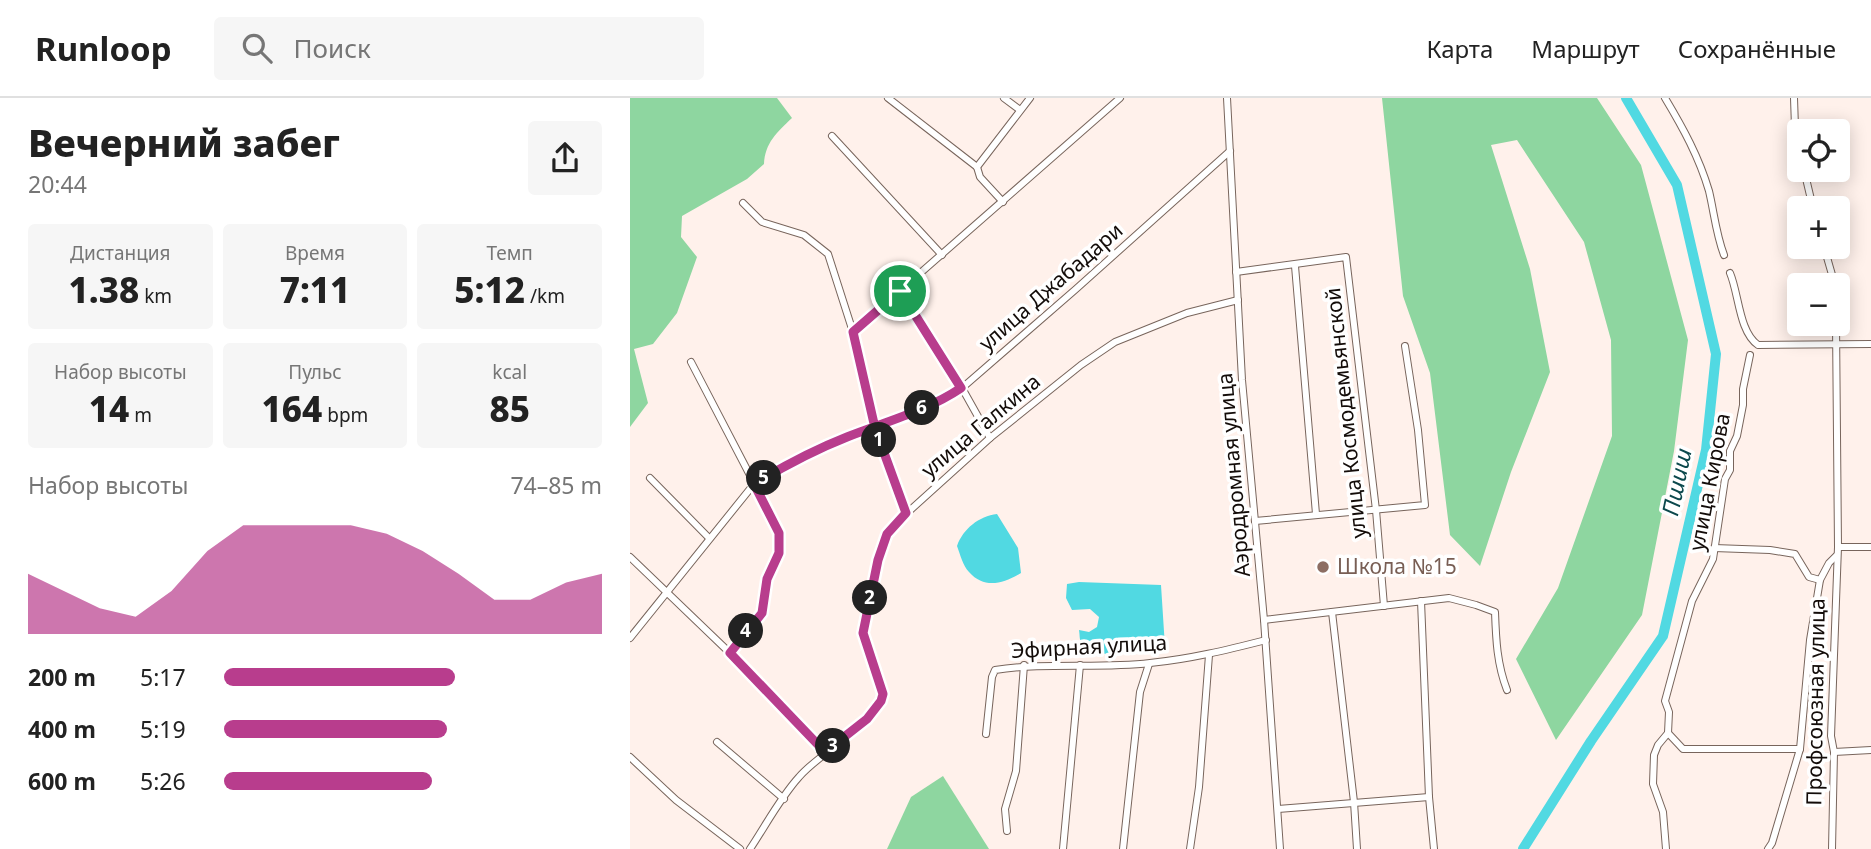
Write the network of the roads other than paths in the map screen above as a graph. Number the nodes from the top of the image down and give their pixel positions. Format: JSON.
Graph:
{"nodes":[{"id":1,"x":888,"y":98,"type":"edge"},
{"id":2,"x":1004,"y":98,"type":"edge"},
{"id":3,"x":1030,"y":98,"type":"edge"},
{"id":4,"x":1120,"y":98,"type":"edge"},
{"id":5,"x":1227,"y":98,"type":"edge"},
{"id":6,"x":1665,"y":98,"type":"edge"},
{"id":7,"x":1794,"y":98,"type":"edge"},
{"id":8,"x":1020,"y":110,"type":"junction"},
{"id":9,"x":1795,"y":119,"type":"edge"},
{"id":10,"x":832,"y":136,"type":"dead end"},
{"id":11,"x":1230,"y":151,"type":"junction"},
{"id":12,"x":977,"y":167,"type":"junction"},
{"id":13,"x":1003,"y":202,"type":"junction"},
{"id":14,"x":743,"y":204,"type":"dead end"},
{"id":15,"x":942,"y":255,"type":"junction"},
{"id":16,"x":1724,"y":255,"type":"dead end"},
{"id":17,"x":1295,"y":266,"type":"junction"},
{"id":18,"x":1236,"y":272,"type":"junction"},
{"id":19,"x":1730,"y":273,"type":"dead end"},
{"id":20,"x":900,"y":291,"type":"junction"},
{"id":21,"x":1238,"y":300,"type":"junction"},
{"id":22,"x":853,"y":332,"type":"junction"},
{"id":23,"x":1836,"y":336,"type":"edge"},
{"id":24,"x":1836,"y":344,"type":"junction"},
{"id":25,"x":1871,"y":344,"type":"edge"},
{"id":26,"x":1405,"y":346,"type":"dead end"},
{"id":27,"x":1750,"y":355,"type":"dead end"},
{"id":28,"x":691,"y":362,"type":"dead end"},
{"id":29,"x":961,"y":388,"type":"junction"},
{"id":30,"x":875,"y":428,"type":"junction"},
{"id":31,"x":990,"y":438,"type":"junction"},
{"id":32,"x":650,"y":478,"type":"dead end"},
{"id":33,"x":754,"y":484,"type":"junction"},
{"id":34,"x":1376,"y":510,"type":"junction"},
{"id":35,"x":906,"y":513,"type":"junction"},
{"id":36,"x":1317,"y":514,"type":"junction"},
{"id":37,"x":1255,"y":521,"type":"junction"},
{"id":38,"x":709,"y":538,"type":"junction"},
{"id":39,"x":1838,"y":547,"type":"junction"},
{"id":40,"x":1871,"y":547,"type":"edge"},
{"id":41,"x":1714,"y":548,"type":"junction"},
{"id":42,"x":1836,"y":556,"type":"junction"},
{"id":43,"x":630,"y":557,"type":"edge"},
{"id":44,"x":1820,"y":580,"type":"junction"},
{"id":45,"x":666,"y":593,"type":"junction"},
{"id":46,"x":1421,"y":601,"type":"junction"},
{"id":47,"x":1384,"y":606,"type":"junction"},
{"id":48,"x":1332,"y":612,"type":"junction"},
{"id":49,"x":1264,"y":620,"type":"junction"},
{"id":50,"x":630,"y":638,"type":"edge"},
{"id":51,"x":1266,"y":640,"type":"junction"},
{"id":52,"x":730,"y":653,"type":"junction"},
{"id":53,"x":1209,"y":655,"type":"junction"},
{"id":54,"x":1149,"y":664,"type":"junction"},
{"id":55,"x":1024,"y":665,"type":"junction"},
{"id":56,"x":1080,"y":665,"type":"junction"},
{"id":57,"x":1507,"y":690,"type":"dead end"},
{"id":58,"x":1668,"y":733,"type":"junction"},
{"id":59,"x":986,"y":734,"type":"dead end"},
{"id":60,"x":718,"y":742,"type":"dead end"},
{"id":61,"x":1800,"y":749,"type":"junction"},
{"id":62,"x":1871,"y":750,"type":"edge"},
{"id":63,"x":825,"y":752,"type":"junction"},
{"id":64,"x":1834,"y":752,"type":"junction"},
{"id":65,"x":630,"y":757,"type":"edge"},
{"id":66,"x":1429,"y":797,"type":"junction"},
{"id":67,"x":784,"y":799,"type":"junction"},
{"id":68,"x":1354,"y":802,"type":"junction"},
{"id":69,"x":1278,"y":809,"type":"junction"},
{"id":70,"x":1007,"y":831,"type":"dead end"},
{"id":71,"x":740,"y":849,"type":"edge"},
{"id":72,"x":750,"y":849,"type":"edge"},
{"id":73,"x":1063,"y":849,"type":"edge"},
{"id":74,"x":1123,"y":849,"type":"edge"},
{"id":75,"x":1189,"y":849,"type":"edge"},
{"id":76,"x":1280,"y":849,"type":"edge"},
{"id":77,"x":1357,"y":849,"type":"edge"},
{"id":78,"x":1434,"y":849,"type":"edge"},
{"id":79,"x":1666,"y":849,"type":"edge"},
{"id":80,"x":1768,"y":849,"type":"edge"},
{"id":81,"x":1832,"y":849,"type":"edge"}],
"edges":[{"from":1,"to":12,"type":"street"},
{"from":2,"to":8,"type":"street"},
{"from":3,"to":8,"type":"street"},
{"from":4,"to":13,"type":"street"},
{"from":5,"to":11,"type":"street","name":"Аэродромная улица"},
{"from":6,"to":16,"type":"street"},
{"from":7,"to":9,"type":"street"},
{"from":8,"to":12,"type":"street"},
{"from":10,"to":15,"type":"street"},
{"from":11,"to":18,"type":"street","name":"Аэродромная улица"},
{"from":11,"to":29,"type":"street","name":"улица Джабадари"},
{"from":12,"to":13,"type":"street"},
{"from":13,"to":15,"type":"street"},
{"from":14,"to":22,"type":"street"},
{"from":15,"to":20,"type":"street"},
{"from":17,"to":18,"type":"street"},
{"from":17,"to":34,"type":"street","name":"улица Космодемьянской"},
{"from":17,"to":36,"type":"street"},
{"from":18,"to":21,"type":"street","name":"Аэродромная улица"},
{"from":19,"to":24,"type":"street"},
{"from":20,"to":22,"type":"street"},
{"from":20,"to":29,"type":"street"},
{"from":21,"to":31,"type":"street","name":"улица Галкина"},
{"from":21,"to":37,"type":"street","name":"Аэродромная улица"},
{"from":22,"to":30,"type":"street"},
{"from":23,"to":24,"type":"street","name":"Профсоюзная улица"},
{"from":24,"to":25,"type":"street"},
{"from":24,"to":39,"type":"street","name":"Профсоюзная улица"},
{"from":26,"to":34,"type":"street"},
{"from":27,"to":41,"type":"street","name":"улица Кирова"},
{"from":28,"to":33,"type":"street"},
{"from":29,"to":30,"type":"street","name":"улица Джабадари"},
{"from":29,"to":31,"type":"street"},
{"from":30,"to":33,"type":"street","name":"улица Джабадари"},
{"from":30,"to":35,"type":"street"},
{"from":31,"to":35,"type":"street","name":"улица Галкина"},
{"from":32,"to":38,"type":"street"},
{"from":33,"to":38,"type":"street","name":"улица Джабадари"},
{"from":33,"to":52,"type":"street"},
{"from":34,"to":36,"type":"street"},
{"from":34,"to":47,"type":"street","name":"улица Космодемьянской"},
{"from":35,"to":63,"type":"street","name":"улица Галкина"},
{"from":36,"to":37,"type":"street"},
{"from":37,"to":49,"type":"street","name":"Аэродромная улица"},
{"from":38,"to":45,"type":"street","name":"улица Джабадари"},
{"from":39,"to":40,"type":"street"},
{"from":39,"to":42,"type":"street","name":"Профсоюзная улица"},
{"from":41,"to":44,"type":"street"},
{"from":41,"to":58,"type":"street","name":"улица Кирова"},
{"from":42,"to":44,"type":"street","name":"Профсоюзная улица"},
{"from":42,"to":64,"type":"street","name":"Профсоюзная улица"},
{"from":43,"to":45,"type":"street"},
{"from":44,"to":61,"type":"street","name":"Профсоюзная улица"},
{"from":45,"to":50,"type":"street","name":"улица Джабадари"},
{"from":45,"to":52,"type":"street"},
{"from":46,"to":47,"type":"street"},
{"from":46,"to":57,"type":"street"},
{"from":46,"to":66,"type":"street"},
{"from":47,"to":48,"type":"street"},
{"from":48,"to":49,"type":"street"},
{"from":48,"to":68,"type":"street"},
{"from":49,"to":51,"type":"street","name":"Аэродромная улица"},
{"from":51,"to":53,"type":"street","name":"Эфирная улица"},
{"from":51,"to":69,"type":"street","name":"Аэродромная улица"},
{"from":52,"to":63,"type":"street"},
{"from":53,"to":54,"type":"street","name":"Эфирная улица"},
{"from":53,"to":75,"type":"street"},
{"from":54,"to":56,"type":"street","name":"Эфирная улица"},
{"from":54,"to":74,"type":"street"},
{"from":55,"to":56,"type":"street","name":"Эфирная улица"},
{"from":55,"to":59,"type":"street","name":"Эфирная улица"},
{"from":55,"to":70,"type":"street"},
{"from":56,"to":73,"type":"street"},
{"from":58,"to":61,"type":"street"},
{"from":58,"to":79,"type":"street"},
{"from":60,"to":67,"type":"street"},
{"from":61,"to":80,"type":"street","name":"Профсоюзная улица"},
{"from":62,"to":64,"type":"street"},
{"from":63,"to":67,"type":"street","name":"улица Галкина"},
{"from":64,"to":81,"type":"street","name":"Профсоюзная улица"},
{"from":65,"to":71,"type":"street"},
{"from":66,"to":68,"type":"street"},
{"from":66,"to":78,"type":"street"},
{"from":67,"to":72,"type":"street","name":"улица Галкина"},
{"from":68,"to":69,"type":"street"},
{"from":68,"to":77,"type":"street"},
{"from":69,"to":76,"type":"street","name":"Аэродромная улица"}]}
